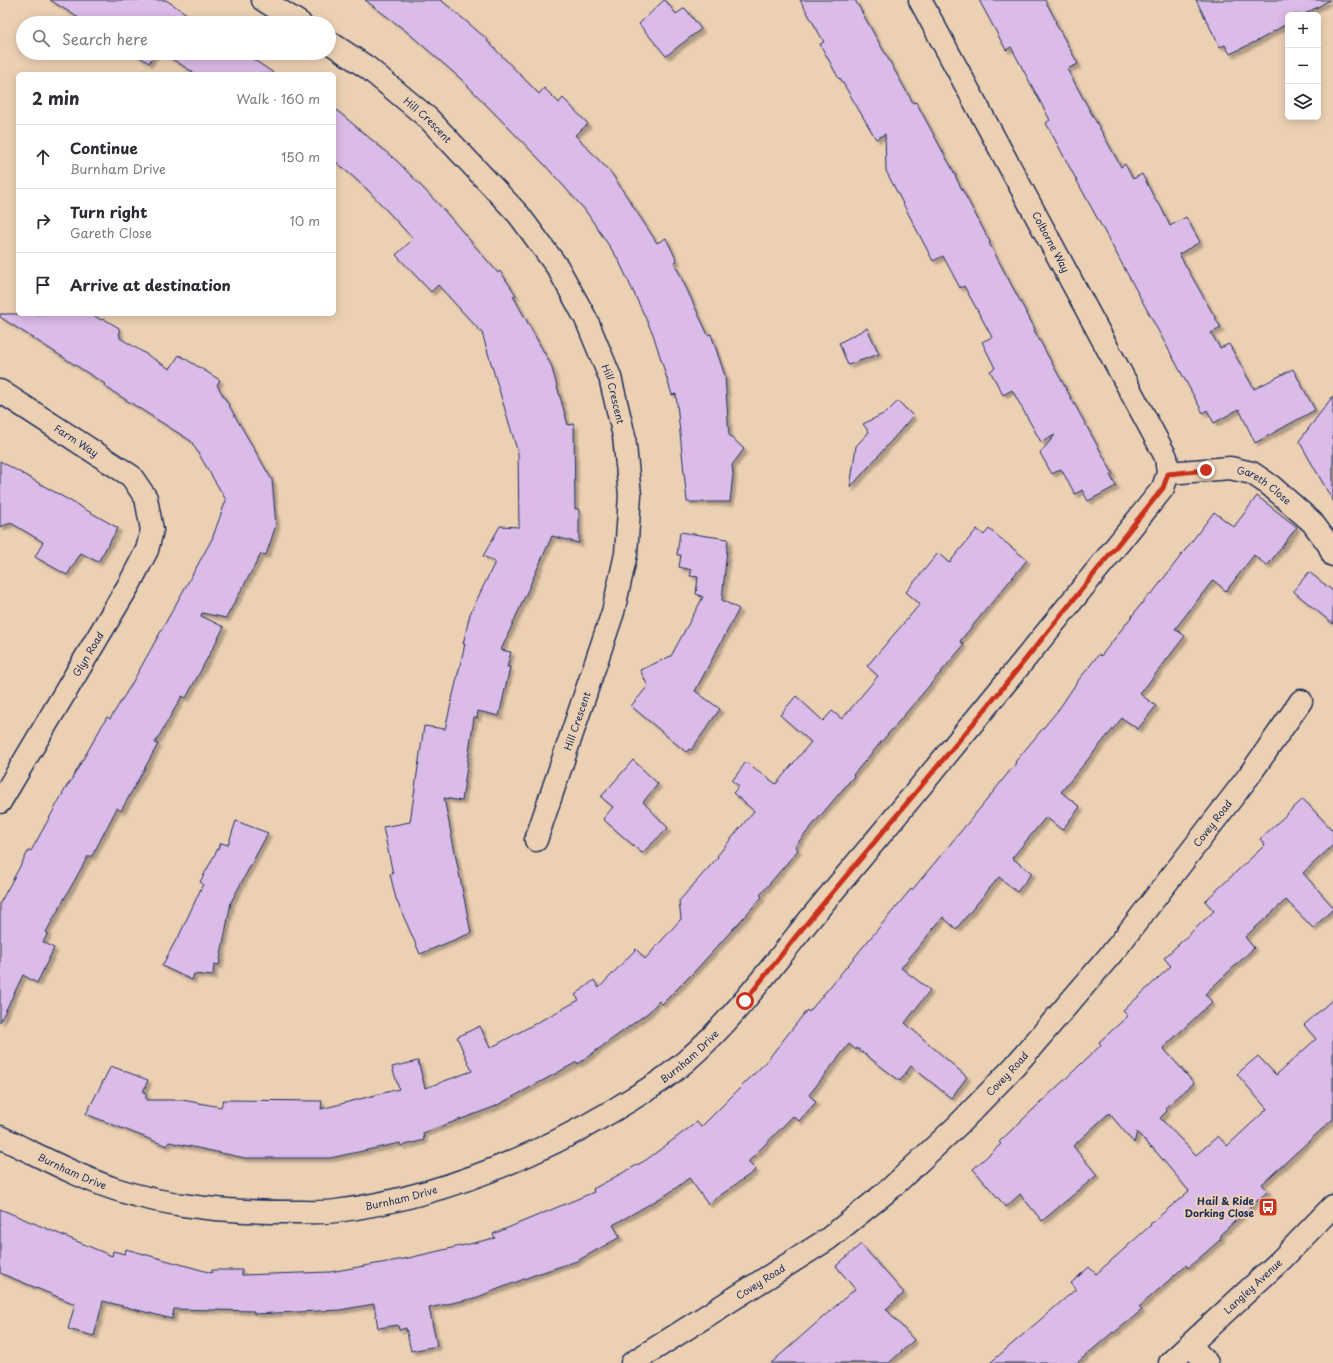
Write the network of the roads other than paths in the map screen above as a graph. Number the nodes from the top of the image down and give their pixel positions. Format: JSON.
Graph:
{"nodes":[{"id":1,"x":263,"y":0,"type":"edge"},
{"id":2,"x":920,"y":0,"type":"edge"},
{"id":3,"x":289,"y":16,"type":"edge"},
{"id":4,"x":336,"y":47,"type":"edge"},
{"id":5,"x":0,"y":391,"type":"edge"},
{"id":6,"x":1165,"y":481,"type":"junction"},
{"id":7,"x":146,"y":498,"type":"joint"},
{"id":8,"x":1333,"y":555,"type":"edge"},
{"id":9,"x":1300,"y":700,"type":"dead end"},
{"id":10,"x":0,"y":802,"type":"edge"},
{"id":11,"x":536,"y":840,"type":"dead end"},
{"id":12,"x":0,"y":1137,"type":"edge"},
{"id":13,"x":1333,"y":1206,"type":"edge"},
{"id":14,"x":1190,"y":1345,"type":"junction"},
{"id":15,"x":632,"y":1363,"type":"edge"},
{"id":16,"x":1170,"y":1363,"type":"edge"},
{"id":17,"x":1207,"y":1363,"type":"edge"}],
"edges":[{"from":1,"to":3,"type":"street"},
{"from":2,"to":6,"type":"street","name":"Colborne Way"},
{"from":4,"to":11,"type":"street","name":"Hill Crescent"},
{"from":5,"to":7,"type":"street","name":"Farm Way"},
{"from":6,"to":8,"type":"street","name":"Gareth Close"},
{"from":6,"to":12,"type":"street","name":"Burnham Drive"},
{"from":7,"to":10,"type":"street","name":"Glyn Road"},
{"from":9,"to":15,"type":"street","name":"Covey Road"},
{"from":13,"to":14,"type":"street","name":"Langley Avenue"},
{"from":14,"to":16,"type":"street","name":"Langley Avenue"},
{"from":14,"to":17,"type":"street"}]}
